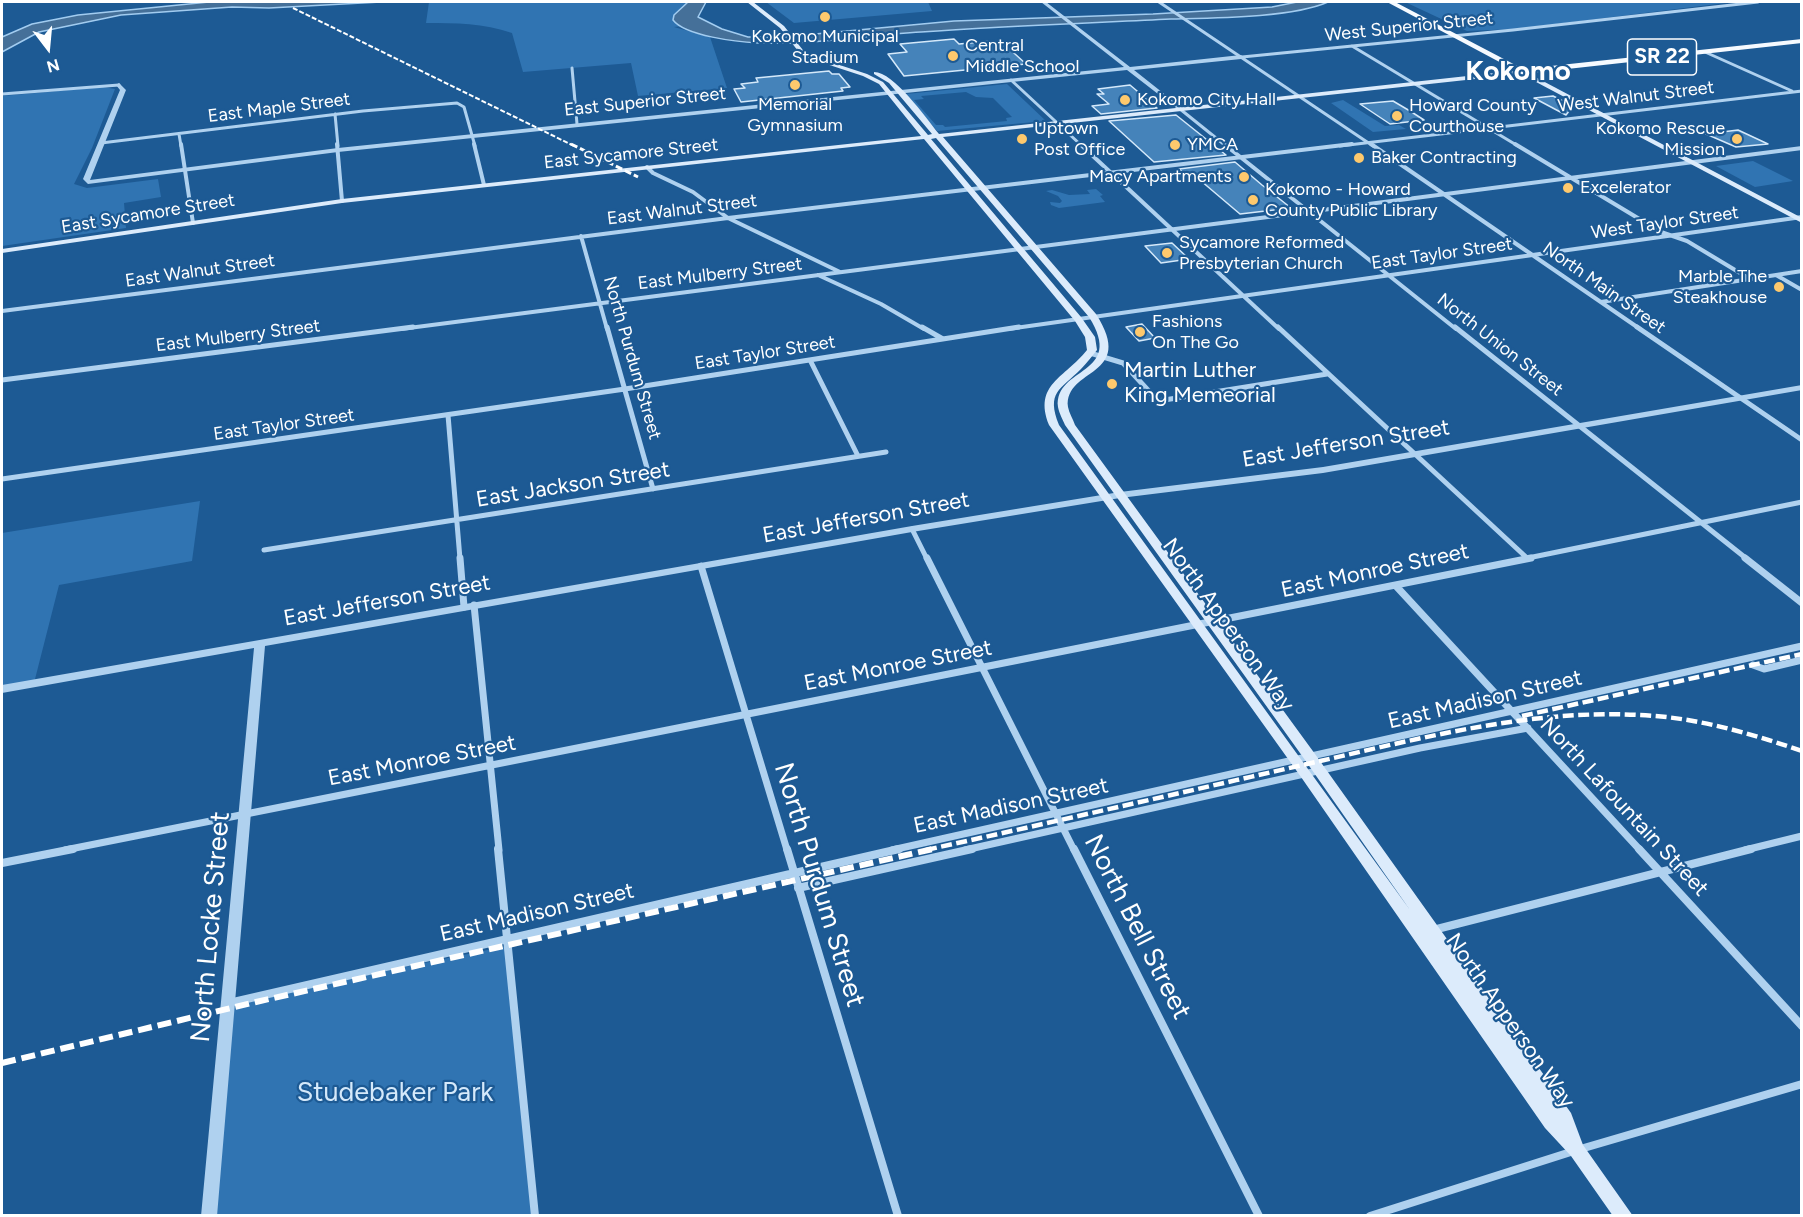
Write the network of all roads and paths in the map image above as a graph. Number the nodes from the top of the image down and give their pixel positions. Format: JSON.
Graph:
{"nodes":[{"id":1,"x":750,"y":2,"type":"edge"},
{"id":2,"x":760,"y":2,"type":"edge"},
{"id":3,"x":1044,"y":2,"type":"edge"},
{"id":4,"x":1159,"y":2,"type":"edge"},
{"id":5,"x":1391,"y":2,"type":"edge"},
{"id":6,"x":1758,"y":2,"type":"edge"},
{"id":7,"x":1455,"y":36,"type":"junction"},
{"id":8,"x":1802,"y":41,"type":"edge"},
{"id":9,"x":1351,"y":46,"type":"junction"},
{"id":10,"x":1704,"y":52,"type":"junction"},
{"id":11,"x":1241,"y":57,"type":"junction"},
{"id":12,"x":1495,"y":57,"type":"junction"},
{"id":13,"x":1614,"y":62,"type":"junction"},
{"id":14,"x":572,"y":68,"type":"dead end"},
{"id":15,"x":1128,"y":68,"type":"junction"},
{"id":16,"x":1522,"y":72,"type":"junction"},
{"id":17,"x":1011,"y":80,"type":"junction"},
{"id":18,"x":1414,"y":84,"type":"junction"},
{"id":19,"x":119,"y":85,"type":"joint"},
{"id":20,"x":899,"y":91,"type":"junction"},
{"id":21,"x":888,"y":92,"type":"junction"},
{"id":22,"x":1794,"y":92,"type":"junction"},
{"id":23,"x":1802,"y":93,"type":"edge"},
{"id":24,"x":2,"y":94,"type":"edge"},
{"id":25,"x":1301,"y":97,"type":"junction"},
{"id":26,"x":1180,"y":109,"type":"junction"},
{"id":27,"x":335,"y":114,"type":"junction"},
{"id":28,"x":1602,"y":114,"type":"junction"},
{"id":29,"x":1057,"y":122,"type":"junction"},
{"id":30,"x":578,"y":124,"type":"junction"},
{"id":31,"x":1487,"y":128,"type":"junction"},
{"id":32,"x":179,"y":134,"type":"junction"},
{"id":33,"x":472,"y":135,"type":"junction"},
{"id":34,"x":937,"y":135,"type":"junction"},
{"id":35,"x":925,"y":137,"type":"junction"},
{"id":36,"x":1367,"y":141,"type":"junction"},
{"id":37,"x":101,"y":142,"type":"junction"},
{"id":38,"x":1802,"y":148,"type":"edge"},
{"id":39,"x":338,"y":150,"type":"junction"},
{"id":40,"x":1791,"y":150,"type":"junction"},
{"id":41,"x":1802,"y":155,"type":"edge"},
{"id":42,"x":1240,"y":157,"type":"junction"},
{"id":43,"x":1692,"y":163,"type":"junction"},
{"id":44,"x":647,"y":167,"type":"junction"},
{"id":45,"x":185,"y":171,"type":"junction"},
{"id":46,"x":1111,"y":172,"type":"junction"},
{"id":47,"x":1572,"y":178,"type":"junction"},
{"id":48,"x":484,"y":185,"type":"junction"},
{"id":49,"x":981,"y":187,"type":"junction"},
{"id":50,"x":969,"y":189,"type":"junction"},
{"id":51,"x":1443,"y":195,"type":"junction"},
{"id":52,"x":342,"y":201,"type":"junction"},
{"id":53,"x":1311,"y":212,"type":"junction"},
{"id":54,"x":728,"y":218,"type":"junction"},
{"id":55,"x":1800,"y":219,"type":"edge"},
{"id":56,"x":193,"y":223,"type":"junction"},
{"id":57,"x":1171,"y":230,"type":"junction"},
{"id":58,"x":581,"y":236,"type":"junction"},
{"id":59,"x":1672,"y":236,"type":"junction"},
{"id":60,"x":1033,"y":247,"type":"junction"},
{"id":61,"x":1020,"y":249,"type":"junction"},
{"id":62,"x":2,"y":251,"type":"edge"},
{"id":63,"x":1532,"y":255,"type":"junction"},
{"id":64,"x":1802,"y":271,"type":"edge"},
{"id":65,"x":840,"y":272,"type":"junction"},
{"id":66,"x":818,"y":275,"type":"junction"},
{"id":67,"x":1390,"y":275,"type":"junction"},
{"id":68,"x":1776,"y":275,"type":"junction"},
{"id":69,"x":1750,"y":279,"type":"junction"},
{"id":70,"x":1802,"y":290,"type":"edge"},
{"id":71,"x":1242,"y":296,"type":"junction"},
{"id":72,"x":601,"y":302,"type":"junction"},
{"id":73,"x":1600,"y":302,"type":"junction"},
{"id":74,"x":2,"y":311,"type":"edge"},
{"id":75,"x":1093,"y":316,"type":"junction"},
{"id":76,"x":1078,"y":319,"type":"junction"},
{"id":77,"x":943,"y":339,"type":"junction"},
{"id":78,"x":1090,"y":353,"type":"junction"},
{"id":79,"x":1104,"y":356,"type":"junction"},
{"id":80,"x":810,"y":360,"type":"junction"},
{"id":81,"x":1327,"y":374,"type":"junction"},
{"id":82,"x":2,"y":380,"type":"edge"},
{"id":83,"x":1802,"y":387,"type":"edge"},
{"id":84,"x":625,"y":389,"type":"junction"},
{"id":85,"x":1738,"y":397,"type":"junction"},
{"id":86,"x":448,"y":415,"type":"junction"},
{"id":87,"x":1579,"y":425,"type":"junction"},
{"id":88,"x":1802,"y":440,"type":"edge"},
{"id":89,"x":886,"y":452,"type":"dead end"},
{"id":90,"x":1414,"y":454,"type":"junction"},
{"id":91,"x":858,"y":456,"type":"junction"},
{"id":92,"x":2,"y":479,"type":"edge"},
{"id":93,"x":653,"y":489,"type":"junction"},
{"id":94,"x":1113,"y":496,"type":"junction"},
{"id":95,"x":1802,"y":502,"type":"edge"},
{"id":96,"x":457,"y":520,"type":"junction"},
{"id":97,"x":1703,"y":524,"type":"junction"},
{"id":98,"x":912,"y":529,"type":"junction"},
{"id":99,"x":264,"y":550,"type":"dead end"},
{"id":100,"x":1527,"y":558,"type":"junction"},
{"id":101,"x":701,"y":566,"type":"junction"},
{"id":102,"x":1396,"y":586,"type":"junction"},
{"id":103,"x":1802,"y":603,"type":"edge"},
{"id":104,"x":469,"y":606,"type":"junction"},
{"id":105,"x":1205,"y":624,"type":"junction"},
{"id":106,"x":260,"y":643,"type":"junction"},
{"id":107,"x":1802,"y":646,"type":"edge"},
{"id":108,"x":1802,"y":660,"type":"edge"},
{"id":109,"x":1753,"y":665,"type":"dead end"},
{"id":110,"x":983,"y":668,"type":"junction"},
{"id":111,"x":2,"y":688,"type":"edge"},
{"id":112,"x":1512,"y":711,"type":"junction"},
{"id":113,"x":746,"y":715,"type":"junction"},
{"id":114,"x":1528,"y":728,"type":"junction"},
{"id":115,"x":1303,"y":759,"type":"junction"},
{"id":116,"x":490,"y":766,"type":"junction"},
{"id":117,"x":1312,"y":772,"type":"junction"},
{"id":118,"x":244,"y":814,"type":"junction"},
{"id":119,"x":1056,"y":815,"type":"junction"},
{"id":120,"x":1064,"y":829,"type":"junction"},
{"id":121,"x":1802,"y":836,"type":"edge"},
{"id":122,"x":2,"y":863,"type":"edge"},
{"id":123,"x":1660,"y":872,"type":"junction"},
{"id":124,"x":794,"y":873,"type":"junction"},
{"id":125,"x":798,"y":888,"type":"junction"},
{"id":126,"x":1430,"y":930,"type":"junction"},
{"id":127,"x":507,"y":939,"type":"junction"},
{"id":128,"x":229,"y":1003,"type":"junction"},
{"id":129,"x":1802,"y":1026,"type":"edge"},
{"id":130,"x":1802,"y":1084,"type":"edge"},
{"id":131,"x":1577,"y":1150,"type":"junction"},
{"id":132,"x":209,"y":1215,"type":"edge"},
{"id":133,"x":535,"y":1215,"type":"edge"},
{"id":134,"x":898,"y":1215,"type":"edge"},
{"id":135,"x":1259,"y":1215,"type":"edge"},
{"id":136,"x":1371,"y":1215,"type":"edge"},
{"id":137,"x":1624,"y":1215,"type":"edge"}],
"edges":[{"from":1,"to":21,"type":"main road"},
{"from":2,"to":20,"type":"main road"},
{"from":3,"to":15,"type":"street"},
{"from":4,"to":11,"type":"street","name":"North Main Street"},
{"from":5,"to":7,"type":"main road"},
{"from":6,"to":7,"type":"street","name":"West Superior Street"},
{"from":7,"to":9,"type":"street","name":"West Superior Street"},
{"from":7,"to":12,"type":"main road"},
{"from":8,"to":10,"type":"main road","number":"SR 22"},
{"from":9,"to":11,"type":"street","name":"West Superior Street"},
{"from":9,"to":18,"type":"street"},
{"from":10,"to":13,"type":"main road","number":"SR 22"},
{"from":10,"to":22,"type":"street"},
{"from":11,"to":15,"type":"street","name":"East Superior Street"},
{"from":11,"to":25,"type":"street","name":"North Main Street"},
{"from":12,"to":13,"type":"main road"},
{"from":12,"to":16,"type":"main road"},
{"from":13,"to":16,"type":"main road","number":"SR 22"},
{"from":14,"to":30,"type":"street"},
{"from":15,"to":17,"type":"street","name":"East Superior Street"},
{"from":15,"to":26,"type":"street"},
{"from":16,"to":18,"type":"main road","name":"East Sycamore Street"},
{"from":16,"to":28,"type":"main road"},
{"from":17,"to":20,"type":"street","name":"East Superior Street"},
{"from":17,"to":29,"type":"street"},
{"from":18,"to":25,"type":"main road","name":"East Sycamore Street"},
{"from":18,"to":31,"type":"street"},
{"from":19,"to":24,"type":"street"},
{"from":19,"to":37,"type":"street"},
{"from":20,"to":21,"type":"street","name":"East Superior Street"},
{"from":20,"to":34,"type":"main road"},
{"from":21,"to":30,"type":"street","name":"East Superior Street"},
{"from":21,"to":35,"type":"main road"},
{"from":22,"to":23,"type":"street","name":"West Walnut Street"},
{"from":22,"to":28,"type":"street","name":"West Walnut Street"},
{"from":25,"to":26,"type":"main road","name":"East Sycamore Street"},
{"from":25,"to":36,"type":"street","name":"North Main Street"},
{"from":26,"to":29,"type":"main road","name":"East Sycamore Street"},
{"from":26,"to":42,"type":"street","name":"North Union Street"},
{"from":27,"to":32,"type":"street","name":"East Maple Street"},
{"from":27,"to":33,"type":"street","name":"East Maple Street"},
{"from":27,"to":39,"type":"street"},
{"from":28,"to":31,"type":"street","name":"West Walnut Street"},
{"from":28,"to":43,"type":"main road"},
{"from":29,"to":34,"type":"main road","name":"East Sycamore Street"},
{"from":29,"to":46,"type":"street"},
{"from":30,"to":33,"type":"street","name":"East Superior Street"},
{"from":31,"to":36,"type":"street","name":"West Walnut Street"},
{"from":31,"to":47,"type":"street"},
{"from":32,"to":37,"type":"street","name":"East Maple Street"},
{"from":32,"to":45,"type":"street"},
{"from":33,"to":39,"type":"street","name":"East Superior Street"},
{"from":33,"to":48,"type":"street"},
{"from":34,"to":35,"type":"main road","name":"East Sycamore Street"},
{"from":34,"to":49,"type":"main road"},
{"from":35,"to":44,"type":"main road","name":"East Sycamore Street"},
{"from":35,"to":50,"type":"main road"},
{"from":36,"to":42,"type":"street","name":"East Walnut Street"},
{"from":36,"to":51,"type":"street","name":"North Main Street"},
{"from":37,"to":45,"type":"street","name":"East Superior Street"},
{"from":38,"to":40,"type":"street","name":"East Mulberry Street"},
{"from":39,"to":45,"type":"street","name":"East Superior Street"},
{"from":39,"to":52,"type":"street"},
{"from":40,"to":41,"type":"street"},
{"from":40,"to":43,"type":"street","name":"East Mulberry Street"},
{"from":42,"to":46,"type":"street","name":"East Walnut Street"},
{"from":42,"to":53,"type":"street","name":"North Union Street"},
{"from":43,"to":47,"type":"street","name":"East Mulberry Street"},
{"from":43,"to":55,"type":"main road"},
{"from":44,"to":48,"type":"main road","name":"East Sycamore Street"},
{"from":44,"to":54,"type":"street"},
{"from":45,"to":56,"type":"street"},
{"from":46,"to":49,"type":"street","name":"East Walnut Street"},
{"from":46,"to":57,"type":"street"},
{"from":47,"to":51,"type":"street","name":"East Mulberry Street"},
{"from":47,"to":59,"type":"street"},
{"from":48,"to":52,"type":"main road","name":"East Sycamore Street"},
{"from":49,"to":50,"type":"street","name":"East Walnut Street"},
{"from":49,"to":60,"type":"main road"},
{"from":50,"to":54,"type":"street","name":"East Walnut Street"},
{"from":50,"to":61,"type":"main road"},
{"from":51,"to":53,"type":"street","name":"East Mulberry Street"},
{"from":51,"to":63,"type":"street","name":"North Main Street"},
{"from":52,"to":56,"type":"main road","name":"East Sycamore Street"},
{"from":53,"to":57,"type":"street","name":"East Mulberry Street"},
{"from":53,"to":67,"type":"street","name":"North Union Street"},
{"from":54,"to":58,"type":"street","name":"East Walnut Street"},
{"from":54,"to":65,"type":"street"},
{"from":55,"to":59,"type":"street","name":"West Taylor Street"},
{"from":56,"to":62,"type":"main road","name":"East Sycamore Street"},
{"from":57,"to":60,"type":"street","name":"East Mulberry Street"},
{"from":57,"to":71,"type":"street"},
{"from":58,"to":72,"type":"street","name":"North Purdum Street"},
{"from":58,"to":74,"type":"street","name":"East Walnut Street"},
{"from":59,"to":63,"type":"street","name":"West Taylor Street"},
{"from":59,"to":69,"type":"street"},
{"from":60,"to":61,"type":"street","name":"East Mulberry Street"},
{"from":60,"to":75,"type":"main road"},
{"from":61,"to":65,"type":"street","name":"East Mulberry Street"},
{"from":61,"to":76,"type":"main road"},
{"from":63,"to":67,"type":"street","name":"East Taylor Street"},
{"from":63,"to":73,"type":"street","name":"North Main Street"},
{"from":64,"to":68,"type":"street"},
{"from":65,"to":66,"type":"street","name":"East Mulberry Street"},
{"from":66,"to":72,"type":"street","name":"East Mulberry Street"},
{"from":66,"to":77,"type":"street"},
{"from":67,"to":71,"type":"street","name":"East Taylor Street"},
{"from":67,"to":87,"type":"street","name":"North Union Street"},
{"from":68,"to":69,"type":"street"},
{"from":68,"to":70,"type":"street"},
{"from":69,"to":73,"type":"street"},
{"from":71,"to":75,"type":"street","name":"East Taylor Street"},
{"from":71,"to":81,"type":"street"},
{"from":72,"to":82,"type":"street","name":"East Mulberry Street"},
{"from":72,"to":84,"type":"street","name":"North Purdum Street"},
{"from":73,"to":85,"type":"street","name":"North Main Street"},
{"from":75,"to":76,"type":"street","name":"East Taylor Street"},
{"from":75,"to":79,"type":"main road"},
{"from":76,"to":77,"type":"street","name":"East Taylor Street"},
{"from":76,"to":78,"type":"main road"},
{"from":77,"to":80,"type":"street","name":"East Taylor Street"},
{"from":78,"to":79,"type":"street"},
{"from":78,"to":94,"type":"main road","name":"North Apperson Way"},
{"from":79,"to":81,"type":"street"},
{"from":79,"to":94,"type":"main road","name":"North Apperson Way"},
{"from":80,"to":84,"type":"street","name":"East Taylor Street"},
{"from":80,"to":91,"type":"street"},
{"from":81,"to":90,"type":"street"},
{"from":83,"to":85,"type":"street","name":"East Jefferson Street"},
{"from":84,"to":86,"type":"street","name":"East Taylor Street"},
{"from":84,"to":93,"type":"street","name":"North Purdum Street"},
{"from":85,"to":87,"type":"street","name":"East Jefferson Street"},
{"from":85,"to":88,"type":"street","name":"North Main Street"},
{"from":86,"to":92,"type":"street","name":"East Taylor Street"},
{"from":86,"to":96,"type":"street"},
{"from":87,"to":90,"type":"street","name":"East Jefferson Street"},
{"from":87,"to":97,"type":"street","name":"North Union Street"},
{"from":89,"to":91,"type":"street","name":"East Jackson Street"},
{"from":90,"to":94,"type":"street","name":"East Jefferson Street"},
{"from":90,"to":100,"type":"street"},
{"from":91,"to":93,"type":"street","name":"East Jackson Street"},
{"from":93,"to":96,"type":"street","name":"East Jackson Street"},
{"from":94,"to":98,"type":"street","name":"East Jefferson Street"},
{"from":94,"to":105,"type":"main road","name":"North Apperson Way"},
{"from":95,"to":97,"type":"street","name":"East Monroe Street"},
{"from":96,"to":99,"type":"street","name":"East Jackson Street"},
{"from":96,"to":104,"type":"street"},
{"from":97,"to":100,"type":"street","name":"East Monroe Street"},
{"from":97,"to":103,"type":"street","name":"North Union Street"},
{"from":98,"to":101,"type":"street","name":"East Jefferson Street"},
{"from":98,"to":110,"type":"street","name":"North Bell Street"},
{"from":100,"to":102,"type":"street","name":"East Monroe Street"},
{"from":101,"to":104,"type":"street","name":"East Jefferson Street"},
{"from":101,"to":113,"type":"street","name":"North Purdum Street"},
{"from":102,"to":105,"type":"street","name":"East Monroe Street"},
{"from":102,"to":112,"type":"street","name":"North Lafountain Street"},
{"from":104,"to":106,"type":"street","name":"East Jefferson Street"},
{"from":104,"to":116,"type":"street"},
{"from":105,"to":110,"type":"street","name":"East Monroe Street"},
{"from":105,"to":115,"type":"main road","name":"North Apperson Way"},
{"from":106,"to":111,"type":"street","name":"East Jefferson Street"},
{"from":106,"to":118,"type":"street","name":"North Locke Street"},
{"from":107,"to":112,"type":"street","name":"East Madison Street"},
{"from":108,"to":109,"type":"street"},
{"from":110,"to":113,"type":"street","name":"East Monroe Street"},
{"from":110,"to":119,"type":"street","name":"North Bell Street"},
{"from":112,"to":114,"type":"street","name":"North Lafountain Street"},
{"from":112,"to":115,"type":"street","name":"East Madison Street"},
{"from":113,"to":116,"type":"street","name":"East Monroe Street"},
{"from":113,"to":124,"type":"street","name":"North Purdum Street"},
{"from":114,"to":117,"type":"street","name":"East Madison Street"},
{"from":114,"to":123,"type":"street","name":"North Lafountain Street"},
{"from":115,"to":117,"type":"main road","name":"North Apperson Way"},
{"from":115,"to":119,"type":"street","name":"East Madison Street"},
{"from":116,"to":118,"type":"street","name":"East Monroe Street"},
{"from":116,"to":127,"type":"street"},
{"from":117,"to":120,"type":"street","name":"East Madison Street"},
{"from":117,"to":126,"type":"main road","name":"North Apperson Way"},
{"from":117,"to":131,"type":"main road","name":"North Apperson Way"},
{"from":118,"to":122,"type":"street","name":"East Monroe Street"},
{"from":118,"to":128,"type":"street","name":"North Locke Street"},
{"from":119,"to":120,"type":"street","name":"North Bell Street"},
{"from":119,"to":124,"type":"street","name":"East Madison Street"},
{"from":120,"to":125,"type":"street","name":"East Madison Street"},
{"from":120,"to":135,"type":"street","name":"North Bell Street"},
{"from":121,"to":123,"type":"street"},
{"from":123,"to":126,"type":"street"},
{"from":123,"to":129,"type":"street","name":"North Lafountain Street"},
{"from":124,"to":125,"type":"street","name":"North Purdum Street"},
{"from":124,"to":127,"type":"street","name":"East Madison Street"},
{"from":125,"to":134,"type":"street","name":"North Purdum Street"},
{"from":126,"to":131,"type":"main road","name":"North Apperson Way"},
{"from":127,"to":128,"type":"street","name":"East Madison Street"},
{"from":127,"to":133,"type":"street"},
{"from":128,"to":132,"type":"street","name":"North Locke Street"},
{"from":130,"to":131,"type":"street"},
{"from":131,"to":136,"type":"street"},
{"from":131,"to":137,"type":"main road","name":"North Apperson Way"}]}
